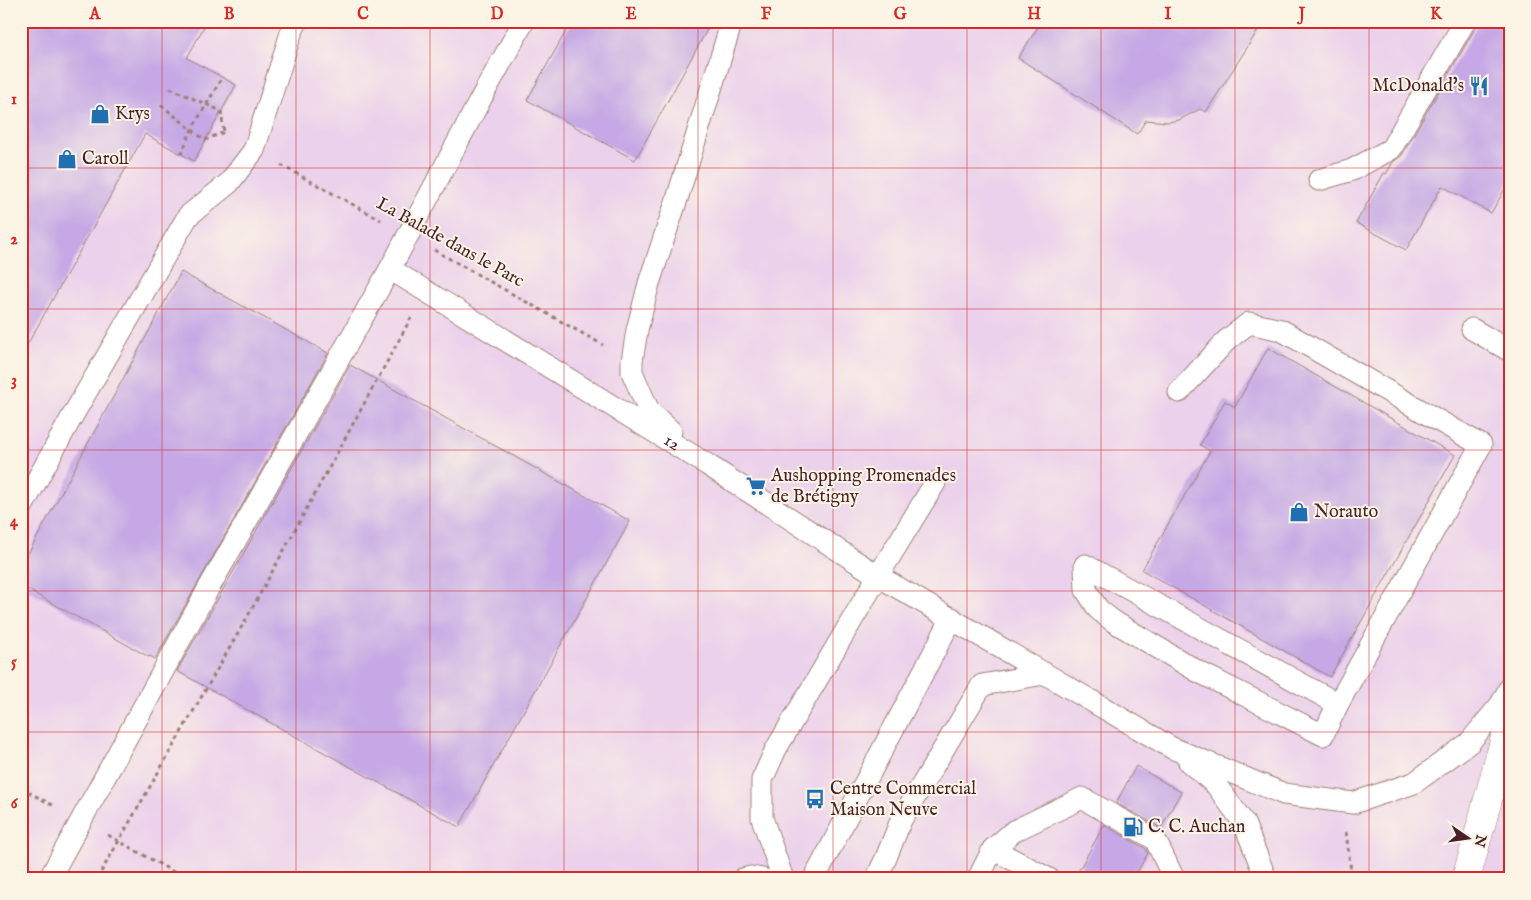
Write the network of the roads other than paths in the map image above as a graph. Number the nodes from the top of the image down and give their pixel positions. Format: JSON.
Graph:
{"nodes":[{"id":1,"x":297,"y":21,"type":"edge"},
{"id":2,"x":524,"y":21,"type":"edge"},
{"id":3,"x":732,"y":21,"type":"edge"},
{"id":4,"x":1465,"y":21,"type":"edge"},
{"id":5,"x":1319,"y":180,"type":"dead end"},
{"id":6,"x":390,"y":269,"type":"junction"},
{"id":7,"x":1472,"y":329,"type":"dead end"},
{"id":8,"x":1510,"y":351,"type":"edge"},
{"id":9,"x":1179,"y":392,"type":"dead end"},
{"id":10,"x":708,"y":465,"type":"junction"},
{"id":11,"x":935,"y":483,"type":"dead end"},
{"id":12,"x":21,"y":509,"type":"edge"},
{"id":13,"x":878,"y":576,"type":"junction"},
{"id":14,"x":952,"y":618,"type":"junction"},
{"id":15,"x":1044,"y":674,"type":"junction"},
{"id":16,"x":1510,"y":687,"type":"edge"},
{"id":17,"x":1338,"y":704,"type":"junction"},
{"id":18,"x":1510,"y":720,"type":"edge"},
{"id":19,"x":1172,"y":748,"type":"junction"},
{"id":20,"x":993,"y":849,"type":"junction"},
{"id":21,"x":49,"y":879,"type":"edge"},
{"id":22,"x":743,"y":879,"type":"edge"},
{"id":23,"x":763,"y":879,"type":"edge"},
{"id":24,"x":783,"y":879,"type":"edge"},
{"id":25,"x":814,"y":879,"type":"edge"},
{"id":26,"x":876,"y":879,"type":"edge"},
{"id":27,"x":978,"y":879,"type":"edge"},
{"id":28,"x":1049,"y":879,"type":"edge"},
{"id":29,"x":1174,"y":879,"type":"edge"},
{"id":30,"x":1266,"y":879,"type":"edge"},
{"id":31,"x":1466,"y":879,"type":"edge"}],
"edges":[{"from":1,"to":12,"type":"lane"},
{"from":2,"to":6,"type":"lane"},
{"from":3,"to":10,"type":"lane"},
{"from":4,"to":5,"type":"lane"},
{"from":6,"to":10,"type":"lane","name":"12"},
{"from":6,"to":21,"type":"lane"},
{"from":7,"to":8,"type":"lane"},
{"from":9,"to":17,"type":"lane"},
{"from":10,"to":13,"type":"lane","name":"12"},
{"from":11,"to":13,"type":"lane"},
{"from":13,"to":14,"type":"lane","name":"12"},
{"from":13,"to":24,"type":"lane"},
{"from":14,"to":15,"type":"lane","name":"12"},
{"from":14,"to":25,"type":"lane"},
{"from":15,"to":19,"type":"lane","name":"12"},
{"from":15,"to":26,"type":"lane"},
{"from":16,"to":19,"type":"lane"},
{"from":17,"to":17,"type":"lane"},
{"from":18,"to":31,"type":"street"},
{"from":19,"to":30,"type":"lane"},
{"from":20,"to":27,"type":"lane"},
{"from":20,"to":28,"type":"lane"},
{"from":20,"to":29,"type":"lane"},
{"from":22,"to":23,"type":"lane"}]}
